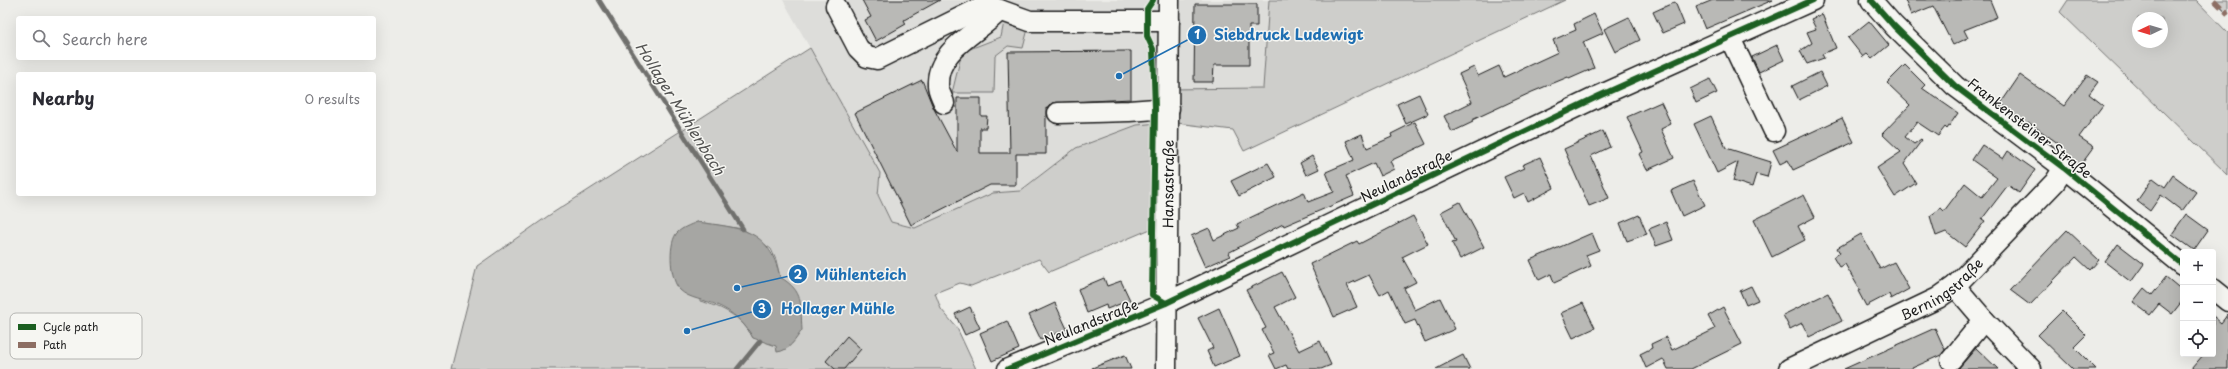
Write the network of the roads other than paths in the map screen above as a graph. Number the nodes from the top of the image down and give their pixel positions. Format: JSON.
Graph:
{"nodes":[{"id":1,"x":1169,"y":0,"type":"edge"},
{"id":2,"x":1813,"y":0,"type":"edge"},
{"id":3,"x":1871,"y":0,"type":"edge"},
{"id":4,"x":991,"y":5,"type":"edge"},
{"id":5,"x":836,"y":6,"type":"dead end"},
{"id":6,"x":1169,"y":21,"type":"junction"},
{"id":7,"x":1730,"y":38,"type":"junction"},
{"id":8,"x":944,"y":103,"type":"dead end"},
{"id":9,"x":1169,"y":108,"type":"junction"},
{"id":10,"x":1058,"y":113,"type":"dead end"},
{"id":11,"x":1774,"y":131,"type":"dead end"},
{"id":12,"x":2064,"y":168,"type":"junction"},
{"id":13,"x":2180,"y":263,"type":"edge"},
{"id":14,"x":1955,"y":286,"type":"junction"},
{"id":15,"x":2216,"y":291,"type":"edge"},
{"id":16,"x":2228,"y":301,"type":"edge"},
{"id":17,"x":1166,"y":303,"type":"junction"},
{"id":18,"x":1984,"y":320,"type":"junction"},
{"id":19,"x":1951,"y":360,"type":"dead end"},
{"id":20,"x":1008,"y":369,"type":"edge"},
{"id":21,"x":1166,"y":369,"type":"edge"},
{"id":22,"x":1789,"y":369,"type":"edge"},
{"id":23,"x":2032,"y":369,"type":"edge"}],
"edges":[{"from":1,"to":6,"type":"street","name":"Hansastraße"},
{"from":2,"to":7,"type":"street","name":"Neulandstraße"},
{"from":3,"to":12,"type":"street","name":"Frankensteiner Straße"},
{"from":4,"to":5,"type":"street"},
{"from":4,"to":6,"type":"street"},
{"from":4,"to":8,"type":"street"},
{"from":6,"to":9,"type":"street","name":"Hansastraße"},
{"from":7,"to":11,"type":"street"},
{"from":7,"to":17,"type":"street","name":"Neulandstraße"},
{"from":9,"to":10,"type":"street"},
{"from":9,"to":17,"type":"street","name":"Hansastraße"},
{"from":12,"to":13,"type":"street","name":"Frankensteiner Straße"},
{"from":12,"to":14,"type":"street","name":"Berningstraße"},
{"from":14,"to":18,"type":"street"},
{"from":14,"to":22,"type":"street","name":"Berningstraße"},
{"from":15,"to":16,"type":"street"},
{"from":17,"to":20,"type":"street","name":"Neulandstraße"},
{"from":17,"to":21,"type":"street","name":"Hansastraße"},
{"from":18,"to":19,"type":"street"},
{"from":18,"to":23,"type":"street"}]}
